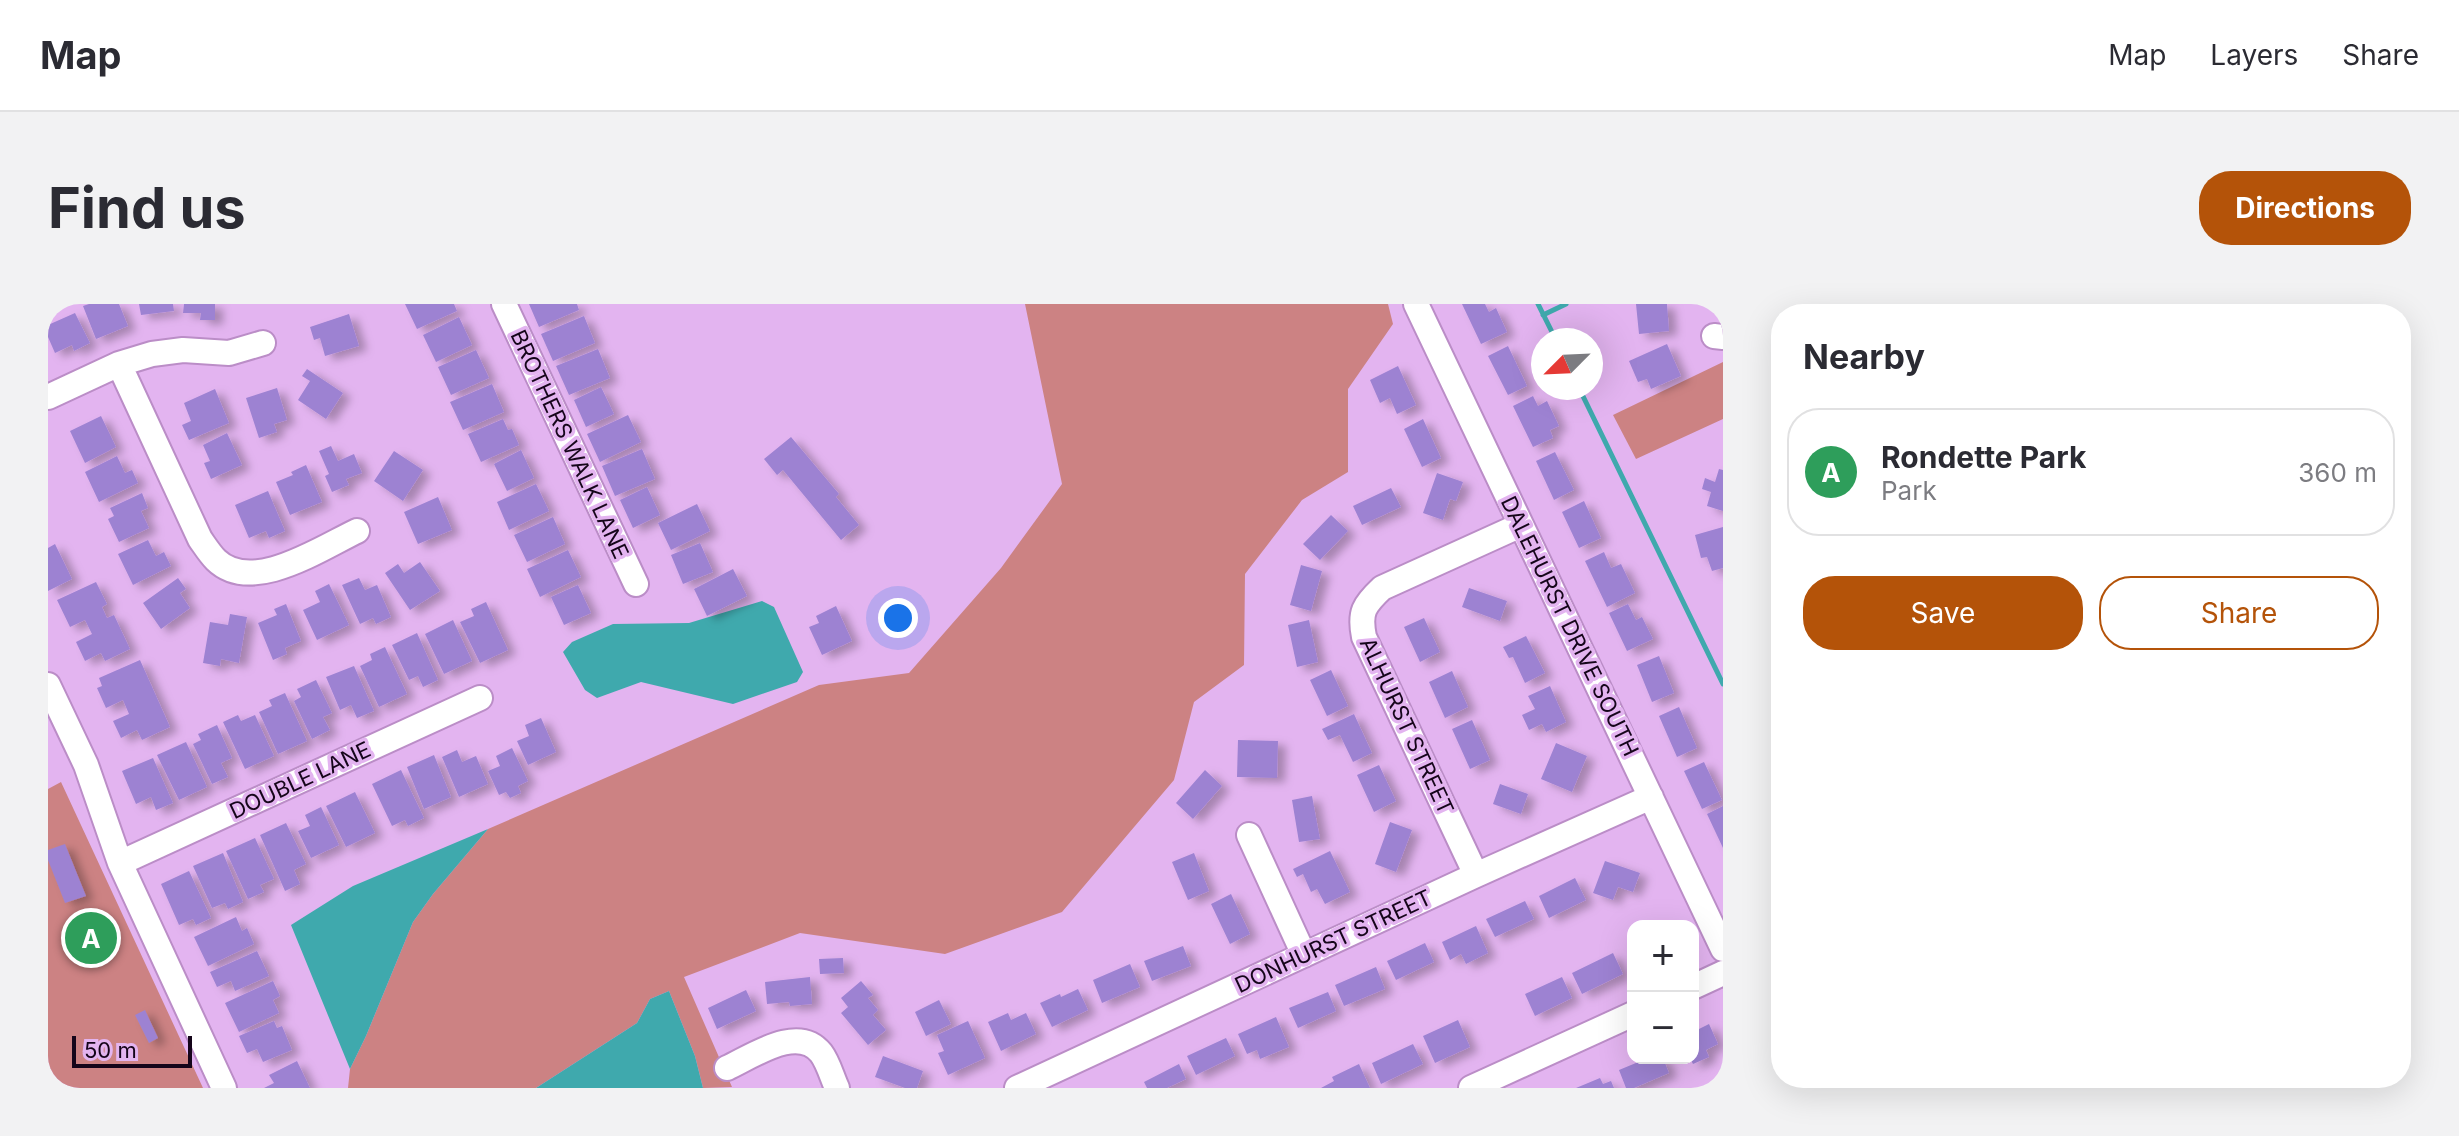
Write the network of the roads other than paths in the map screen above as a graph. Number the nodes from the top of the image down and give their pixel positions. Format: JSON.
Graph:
{"nodes":[{"id":1,"x":504,"y":304,"type":"edge"},
{"id":2,"x":1416,"y":304,"type":"edge"},
{"id":3,"x":263,"y":343,"type":"dead end"},
{"id":4,"x":119,"y":364,"type":"junction"},
{"id":5,"x":48,"y":397,"type":"edge"},
{"id":6,"x":1521,"y":525,"type":"junction"},
{"id":7,"x":357,"y":531,"type":"dead end"},
{"id":8,"x":636,"y":584,"type":"dead end"},
{"id":9,"x":48,"y":685,"type":"edge"},
{"id":10,"x":480,"y":698,"type":"dead end"},
{"id":11,"x":1651,"y":797,"type":"junction"},
{"id":12,"x":1249,"y":835,"type":"dead end"},
{"id":13,"x":120,"y":863,"type":"junction"},
{"id":14,"x":1476,"y":875,"type":"junction"},
{"id":15,"x":1723,"y":949,"type":"edge"},
{"id":16,"x":1304,"y":955,"type":"junction"},
{"id":17,"x":1723,"y":973,"type":"edge"},
{"id":18,"x":1699,"y":984,"type":"edge"},
{"id":19,"x":1627,"y":1017,"type":"edge"},
{"id":20,"x":727,"y":1068,"type":"dead end"},
{"id":21,"x":224,"y":1088,"type":"edge"},
{"id":22,"x":837,"y":1088,"type":"edge"},
{"id":23,"x":1017,"y":1088,"type":"edge"},
{"id":24,"x":1471,"y":1088,"type":"edge"}],
"edges":[{"from":1,"to":8,"type":"street","name":"BROTHERS WALK LANE"},
{"from":2,"to":6,"type":"street","name":"DALEHURST DRIVE SOUTH"},
{"from":3,"to":4,"type":"street"},
{"from":4,"to":5,"type":"street"},
{"from":4,"to":7,"type":"street"},
{"from":6,"to":11,"type":"street","name":"DALEHURST DRIVE SOUTH"},
{"from":6,"to":14,"type":"street","name":"ALHURST STREET"},
{"from":9,"to":13,"type":"street"},
{"from":10,"to":13,"type":"street","name":"DOUBLE LANE"},
{"from":11,"to":14,"type":"street","name":"DONHURST STREET"},
{"from":11,"to":15,"type":"street","name":"DALEHURST DRIVE SOUTH"},
{"from":12,"to":16,"type":"street"},
{"from":13,"to":21,"type":"street"},
{"from":14,"to":16,"type":"street","name":"DONHURST STREET"},
{"from":16,"to":23,"type":"street","name":"DONHURST STREET"},
{"from":17,"to":18,"type":"street"},
{"from":19,"to":24,"type":"street"},
{"from":20,"to":22,"type":"street"}]}
